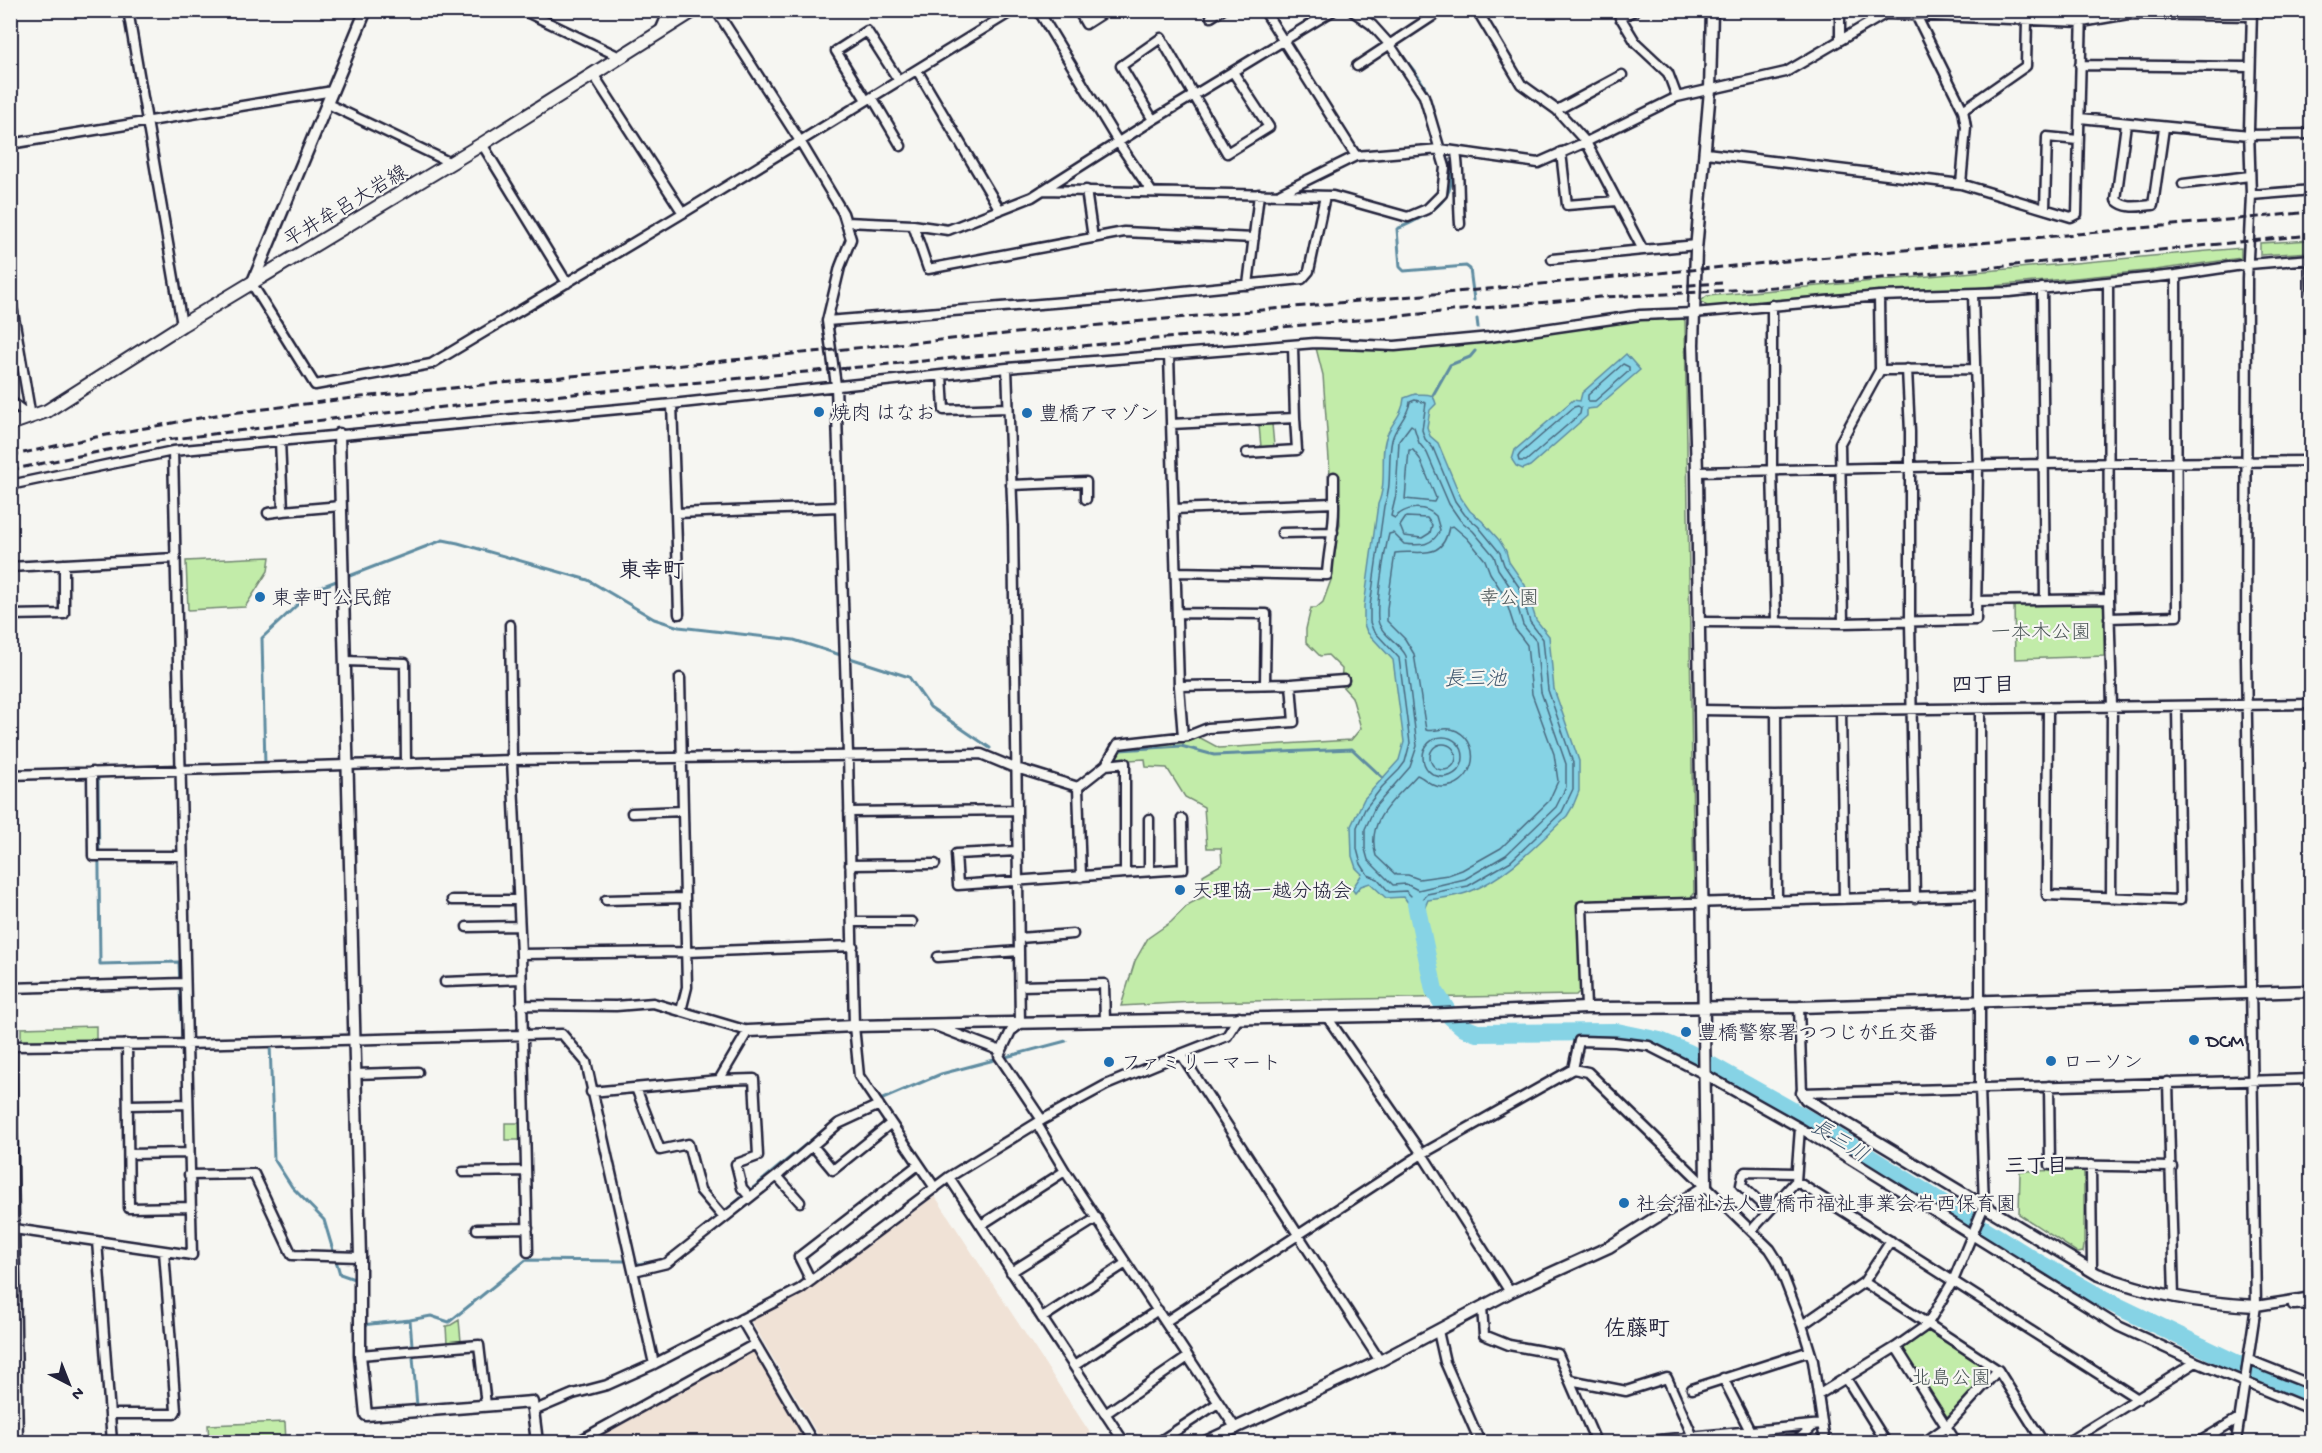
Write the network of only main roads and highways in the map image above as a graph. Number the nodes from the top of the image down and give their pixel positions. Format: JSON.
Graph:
{"nodes":[{"id":1,"x":695,"y":10,"type":"edge"},
{"id":2,"x":10,"y":424,"type":"edge"}],
"edges":[{"from":1,"to":2,"type":"main road","name":"平井牟呂大岩線"}]}
